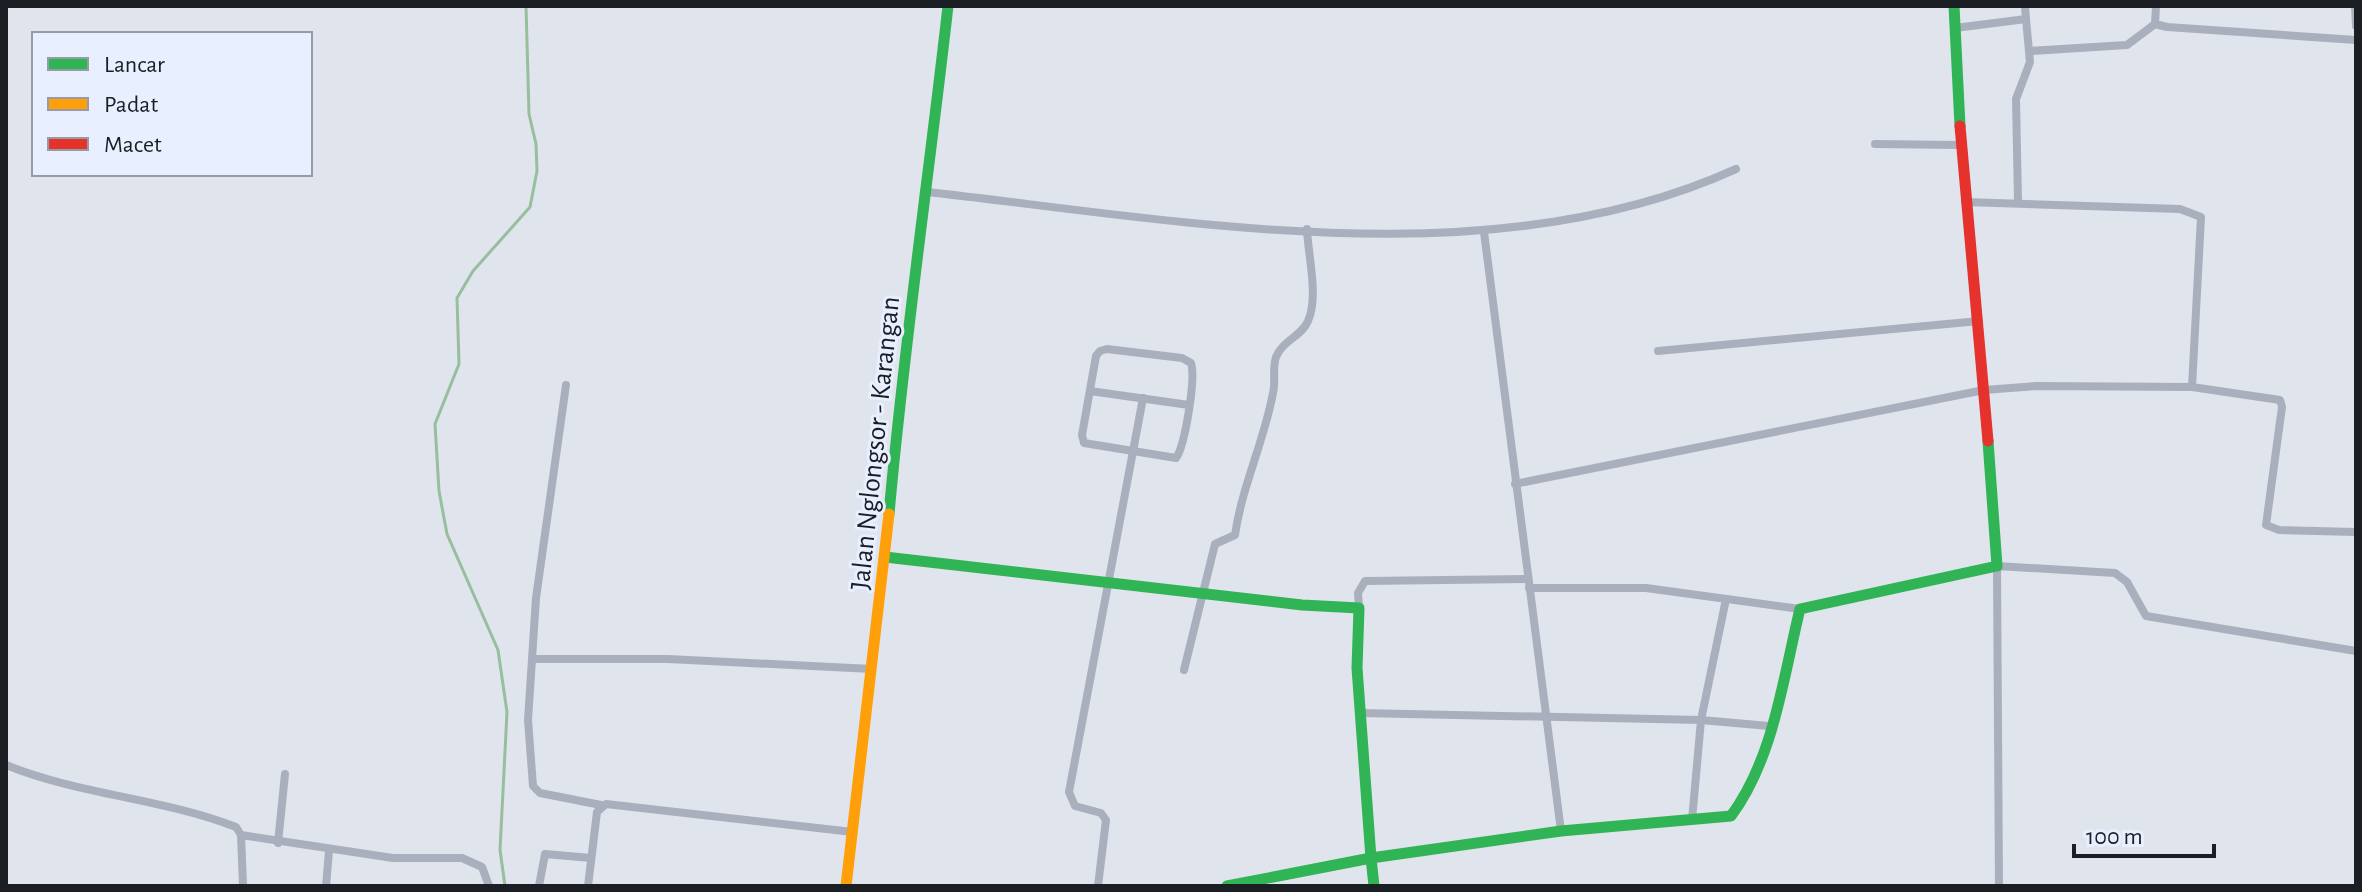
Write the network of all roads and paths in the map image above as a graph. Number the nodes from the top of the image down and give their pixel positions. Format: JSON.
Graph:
{"nodes":[{"id":1,"x":948,"y":6,"type":"edge"},
{"id":2,"x":1954,"y":6,"type":"edge"},
{"id":3,"x":2025,"y":6,"type":"edge"},
{"id":4,"x":2156,"y":6,"type":"edge"},
{"id":5,"x":2355,"y":6,"type":"edge"},
{"id":6,"x":2026,"y":19,"type":"junction"},
{"id":7,"x":2155,"y":24,"type":"junction"},
{"id":8,"x":2356,"y":26,"type":"edge"},
{"id":9,"x":1955,"y":28,"type":"junction"},
{"id":10,"x":2356,"y":40,"type":"edge"},
{"id":11,"x":2030,"y":51,"type":"junction"},
{"id":12,"x":1875,"y":144,"type":"dead end"},
{"id":13,"x":1960,"y":145,"type":"junction"},
{"id":14,"x":1736,"y":169,"type":"dead end"},
{"id":15,"x":928,"y":192,"type":"junction"},
{"id":16,"x":2018,"y":201,"type":"junction"},
{"id":17,"x":1965,"y":202,"type":"junction"},
{"id":18,"x":1307,"y":229,"type":"junction"},
{"id":19,"x":1484,"y":232,"type":"junction"},
{"id":20,"x":1979,"y":321,"type":"junction"},
{"id":21,"x":1658,"y":351,"type":"dead end"},
{"id":22,"x":566,"y":385,"type":"dead end"},
{"id":23,"x":2192,"y":387,"type":"junction"},
{"id":24,"x":1984,"y":390,"type":"junction"},
{"id":25,"x":1090,"y":391,"type":"junction"},
{"id":26,"x":1143,"y":398,"type":"junction"},
{"id":27,"x":1189,"y":405,"type":"junction"},
{"id":28,"x":1133,"y":454,"type":"junction"},
{"id":29,"x":1515,"y":484,"type":"junction"},
{"id":30,"x":2356,"y":532,"type":"edge"},
{"id":31,"x":885,"y":557,"type":"junction"},
{"id":32,"x":1997,"y":566,"type":"junction"},
{"id":33,"x":1108,"y":581,"type":"junction"},
{"id":34,"x":1528,"y":583,"type":"junction"},
{"id":35,"x":1205,"y":593,"type":"junction"},
{"id":36,"x":1726,"y":599,"type":"junction"},
{"id":37,"x":1359,"y":608,"type":"junction"},
{"id":38,"x":1800,"y":609,"type":"junction"},
{"id":39,"x":2356,"y":651,"type":"edge"},
{"id":40,"x":532,"y":659,"type":"junction"},
{"id":41,"x":873,"y":669,"type":"junction"},
{"id":42,"x":1184,"y":670,"type":"dead end"},
{"id":43,"x":1360,"y":713,"type":"junction"},
{"id":44,"x":1548,"y":719,"type":"junction"},
{"id":45,"x":1701,"y":720,"type":"junction"},
{"id":46,"x":1769,"y":726,"type":"junction"},
{"id":47,"x":6,"y":765,"type":"edge"},
{"id":48,"x":285,"y":774,"type":"dead end"},
{"id":49,"x":601,"y":805,"type":"junction"},
{"id":50,"x":1692,"y":820,"type":"junction"},
{"id":51,"x":1561,"y":831,"type":"junction"},
{"id":52,"x":853,"y":832,"type":"junction"},
{"id":53,"x":241,"y":835,"type":"junction"},
{"id":54,"x":278,"y":843,"type":"junction"},
{"id":55,"x":329,"y":851,"type":"junction"},
{"id":56,"x":591,"y":858,"type":"junction"},
{"id":57,"x":1371,"y":858,"type":"junction"},
{"id":58,"x":243,"y":886,"type":"edge"},
{"id":59,"x":326,"y":886,"type":"edge"},
{"id":60,"x":489,"y":886,"type":"edge"},
{"id":61,"x":539,"y":886,"type":"edge"},
{"id":62,"x":588,"y":886,"type":"edge"},
{"id":63,"x":846,"y":886,"type":"edge"},
{"id":64,"x":1098,"y":886,"type":"edge"},
{"id":65,"x":1227,"y":886,"type":"edge"},
{"id":66,"x":1374,"y":886,"type":"edge"},
{"id":67,"x":1999,"y":886,"type":"edge"}],
"edges":[{"from":1,"to":15,"type":"main road","name":"Jalan Nglongsor - Karangan"},
{"from":2,"to":9,"type":"main road"},
{"from":3,"to":6,"type":"street"},
{"from":4,"to":7,"type":"street"},
{"from":5,"to":8,"type":"street"},
{"from":6,"to":9,"type":"street"},
{"from":6,"to":11,"type":"street"},
{"from":7,"to":10,"type":"street"},
{"from":7,"to":11,"type":"street"},
{"from":9,"to":13,"type":"main road"},
{"from":11,"to":16,"type":"street"},
{"from":12,"to":13,"type":"street"},
{"from":13,"to":17,"type":"main road"},
{"from":14,"to":19,"type":"street"},
{"from":15,"to":18,"type":"street"},
{"from":15,"to":31,"type":"main road","name":"Jalan Nglongsor - Karangan"},
{"from":16,"to":17,"type":"street"},
{"from":16,"to":23,"type":"street"},
{"from":17,"to":20,"type":"main road"},
{"from":18,"to":19,"type":"street"},
{"from":18,"to":35,"type":"street"},
{"from":19,"to":29,"type":"street"},
{"from":20,"to":21,"type":"street"},
{"from":20,"to":24,"type":"main road"},
{"from":22,"to":40,"type":"street"},
{"from":23,"to":24,"type":"street"},
{"from":23,"to":30,"type":"street"},
{"from":24,"to":29,"type":"street"},
{"from":24,"to":32,"type":"main road"},
{"from":25,"to":26,"type":"street"},
{"from":25,"to":27,"type":"street"},
{"from":25,"to":28,"type":"street"},
{"from":26,"to":27,"type":"street"},
{"from":26,"to":28,"type":"street"},
{"from":27,"to":28,"type":"street"},
{"from":28,"to":33,"type":"street"},
{"from":29,"to":34,"type":"street"},
{"from":31,"to":33,"type":"main road"},
{"from":31,"to":41,"type":"main road","name":"Jalan Nglongsor - Karangan"},
{"from":32,"to":38,"type":"main road"},
{"from":32,"to":39,"type":"street"},
{"from":32,"to":67,"type":"street"},
{"from":33,"to":35,"type":"main road"},
{"from":33,"to":64,"type":"street"},
{"from":34,"to":36,"type":"street"},
{"from":34,"to":37,"type":"street"},
{"from":34,"to":44,"type":"street"},
{"from":35,"to":37,"type":"main road"},
{"from":35,"to":42,"type":"street"},
{"from":36,"to":38,"type":"street"},
{"from":36,"to":45,"type":"street"},
{"from":37,"to":43,"type":"main road"},
{"from":38,"to":46,"type":"main road"},
{"from":40,"to":41,"type":"street"},
{"from":40,"to":49,"type":"street"},
{"from":41,"to":52,"type":"main road","name":"Jalan Nglongsor - Karangan"},
{"from":43,"to":44,"type":"street"},
{"from":43,"to":57,"type":"main road"},
{"from":44,"to":45,"type":"street"},
{"from":44,"to":51,"type":"street"},
{"from":45,"to":46,"type":"street"},
{"from":45,"to":50,"type":"street"},
{"from":46,"to":50,"type":"main road"},
{"from":47,"to":53,"type":"street"},
{"from":48,"to":54,"type":"street"},
{"from":49,"to":52,"type":"street"},
{"from":49,"to":56,"type":"street"},
{"from":50,"to":51,"type":"main road"},
{"from":51,"to":57,"type":"main road"},
{"from":52,"to":63,"type":"main road","name":"Jalan Nglongsor - Karangan"},
{"from":53,"to":54,"type":"street"},
{"from":53,"to":58,"type":"street"},
{"from":54,"to":55,"type":"street"},
{"from":55,"to":59,"type":"street"},
{"from":55,"to":60,"type":"street"},
{"from":56,"to":61,"type":"street"},
{"from":56,"to":62,"type":"street"},
{"from":57,"to":65,"type":"main road"},
{"from":57,"to":66,"type":"main road"}]}
